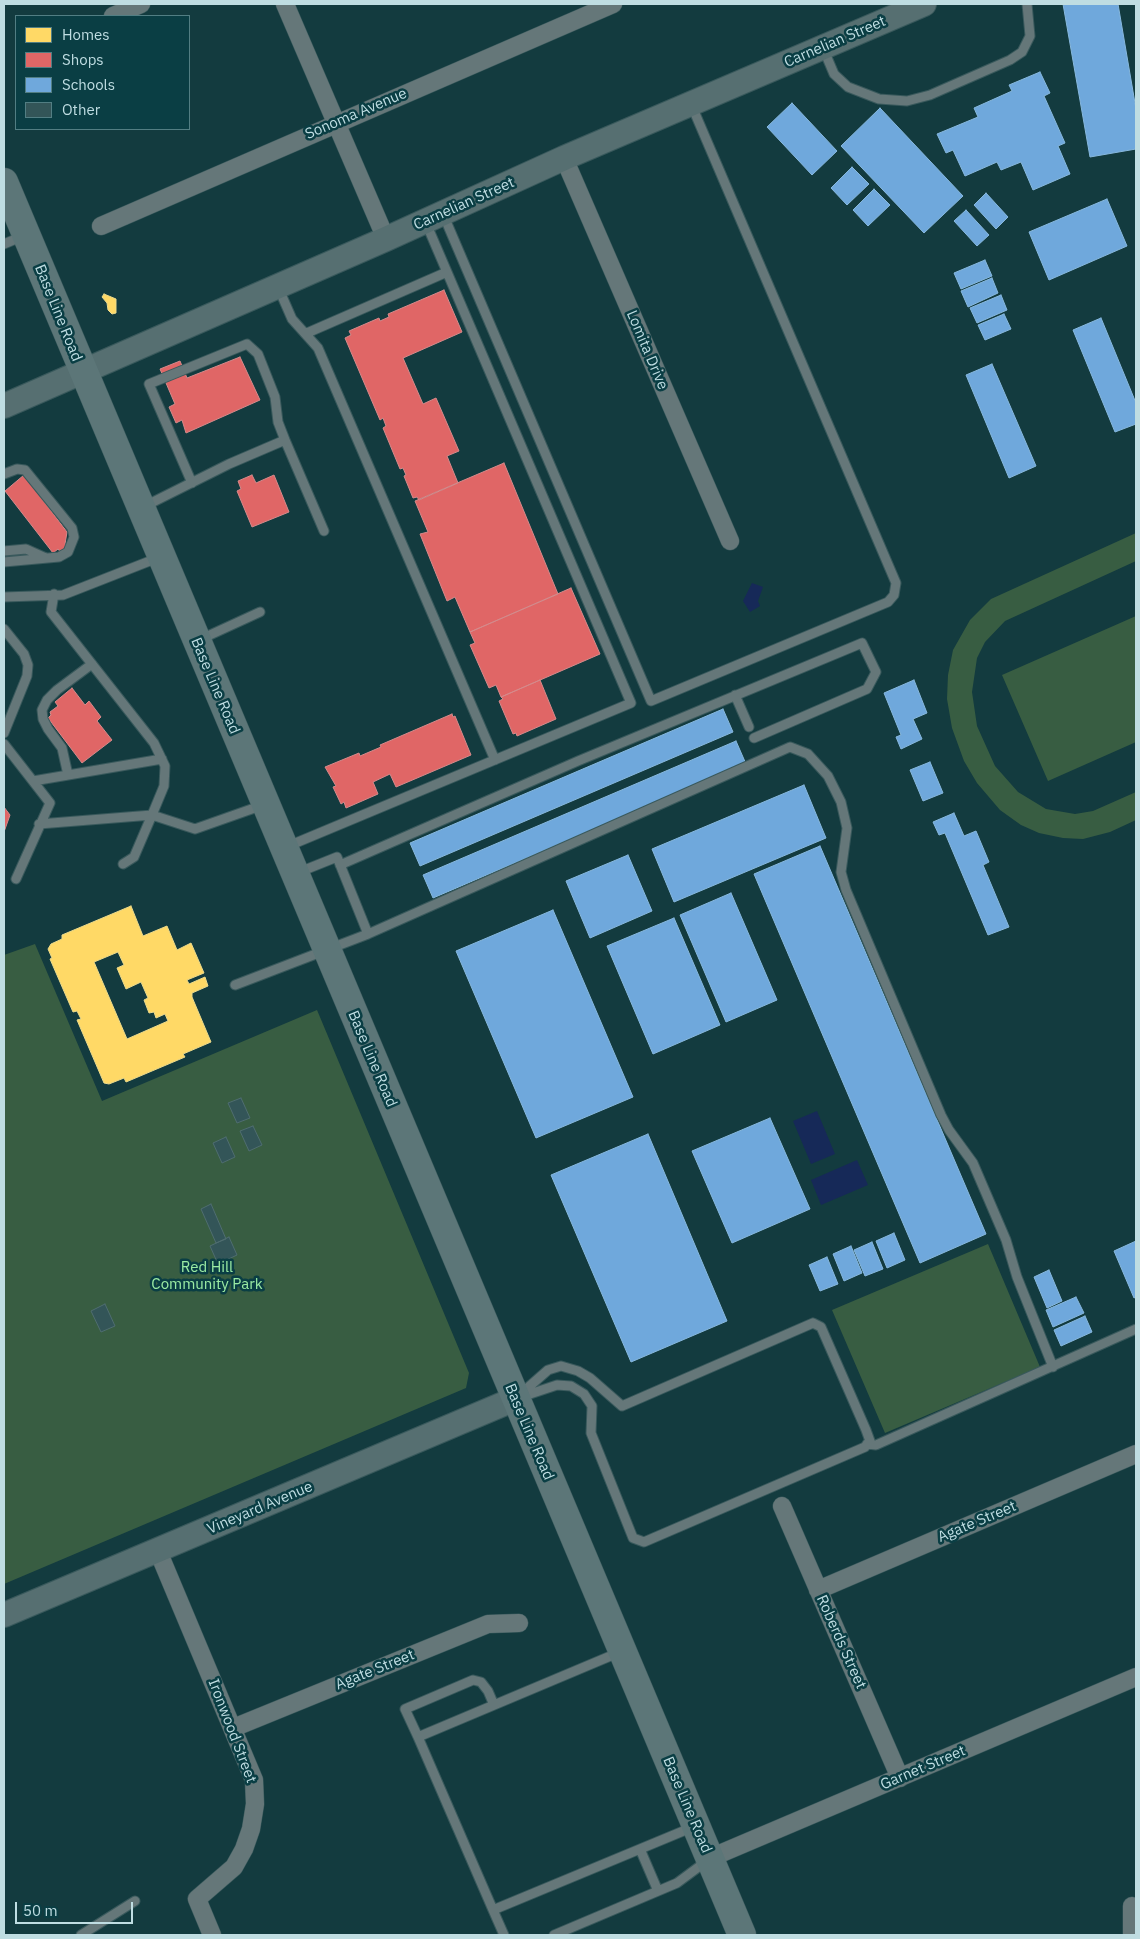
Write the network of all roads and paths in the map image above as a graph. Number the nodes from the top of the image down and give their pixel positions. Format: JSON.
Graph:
{"nodes":[{"id":1,"x":142,"y":4,"type":"edge"},
{"id":2,"x":286,"y":4,"type":"edge"},
{"id":3,"x":612,"y":4,"type":"edge"},
{"id":4,"x":924,"y":4,"type":"edge"},
{"id":5,"x":1027,"y":4,"type":"edge"},
{"id":6,"x":115,"y":15,"type":"edge"},
{"id":7,"x":823,"y":47,"type":"junction"},
{"id":8,"x":691,"y":104,"type":"junction"},
{"id":9,"x":337,"y":122,"type":"junction"},
{"id":10,"x":564,"y":158,"type":"junction"},
{"id":11,"x":4,"y":182,"type":"edge"},
{"id":12,"x":434,"y":217,"type":"junction"},
{"id":13,"x":100,"y":226,"type":"dead end"},
{"id":14,"x":15,"y":239,"type":"edge"},
{"id":15,"x":386,"y":240,"type":"junction"},
{"id":16,"x":447,"y":272,"type":"junction"},
{"id":17,"x":278,"y":286,"type":"junction"},
{"id":18,"x":307,"y":333,"type":"junction"},
{"id":19,"x":82,"y":370,"type":"junction"},
{"id":20,"x":4,"y":406,"type":"edge"},
{"id":21,"x":285,"y":440,"type":"junction"},
{"id":22,"x":4,"y":474,"type":"edge"},
{"id":23,"x":192,"y":483,"type":"junction"},
{"id":24,"x":140,"y":508,"type":"junction"},
{"id":25,"x":324,"y":531,"type":"dead end"},
{"id":26,"x":730,"y":541,"type":"dead end"},
{"id":27,"x":4,"y":551,"type":"edge"},
{"id":28,"x":160,"y":557,"type":"junction"},
{"id":29,"x":48,"y":559,"type":"junction"},
{"id":30,"x":4,"y":562,"type":"edge"},
{"id":31,"x":54,"y":594,"type":"junction"},
{"id":32,"x":4,"y":597,"type":"edge"},
{"id":33,"x":260,"y":612,"type":"dead end"},
{"id":34,"x":4,"y":629,"type":"edge"},
{"id":35,"x":196,"y":641,"type":"junction"},
{"id":36,"x":92,"y":664,"type":"junction"},
{"id":37,"x":735,"y":695,"type":"junction"},
{"id":38,"x":749,"y":727,"type":"dead end"},
{"id":39,"x":4,"y":733,"type":"edge"},
{"id":40,"x":754,"y":738,"type":"dead end"},
{"id":41,"x":4,"y":744,"type":"edge"},
{"id":42,"x":162,"y":759,"type":"junction"},
{"id":43,"x":495,"y":760,"type":"junction"},
{"id":44,"x":68,"y":775,"type":"junction"},
{"id":45,"x":33,"y":781,"type":"junction"},
{"id":46,"x":265,"y":805,"type":"junction"},
{"id":47,"x":152,"y":815,"type":"junction"},
{"id":48,"x":39,"y":824,"type":"junction"},
{"id":49,"x":283,"y":848,"type":"junction"},
{"id":50,"x":123,"y":864,"type":"dead end"},
{"id":51,"x":340,"y":864,"type":"junction"},
{"id":52,"x":294,"y":874,"type":"junction"},
{"id":53,"x":16,"y":879,"type":"dead end"},
{"id":54,"x":368,"y":934,"type":"junction"},
{"id":55,"x":327,"y":952,"type":"junction"},
{"id":56,"x":235,"y":985,"type":"dead end"},
{"id":57,"x":1136,"y":1328,"type":"edge"},
{"id":58,"x":1053,"y":1366,"type":"junction"},
{"id":59,"x":515,"y":1399,"type":"junction"},
{"id":60,"x":867,"y":1444,"type":"junction"},
{"id":61,"x":1136,"y":1454,"type":"edge"},
{"id":62,"x":782,"y":1506,"type":"dead end"},
{"id":63,"x":158,"y":1551,"type":"junction"},
{"id":64,"x":818,"y":1590,"type":"junction"},
{"id":65,"x":4,"y":1615,"type":"edge"},
{"id":66,"x":519,"y":1623,"type":"dead end"},
{"id":67,"x":622,"y":1652,"type":"junction"},
{"id":68,"x":1136,"y":1677,"type":"edge"},
{"id":69,"x":494,"y":1705,"type":"junction"},
{"id":70,"x":233,"y":1728,"type":"junction"},
{"id":71,"x":418,"y":1737,"type":"junction"},
{"id":72,"x":900,"y":1778,"type":"junction"},
{"id":73,"x":695,"y":1826,"type":"junction"},
{"id":74,"x":640,"y":1849,"type":"junction"},
{"id":75,"x":710,"y":1858,"type":"junction"},
{"id":76,"x":658,"y":1891,"type":"junction"},
{"id":77,"x":135,"y":1901,"type":"dead end"},
{"id":78,"x":1132,"y":1906,"type":"dead end"},
{"id":79,"x":493,"y":1910,"type":"junction"},
{"id":80,"x":82,"y":1935,"type":"edge"},
{"id":81,"x":212,"y":1935,"type":"edge"},
{"id":82,"x":504,"y":1935,"type":"edge"},
{"id":83,"x":554,"y":1935,"type":"edge"},
{"id":84,"x":742,"y":1935,"type":"edge"},
{"id":85,"x":1132,"y":1935,"type":"edge"}],
"edges":[{"from":1,"to":6,"type":"street"},
{"from":2,"to":9,"type":"street"},
{"from":3,"to":9,"type":"street","name":"Sonoma Avenue"},
{"from":4,"to":7,"type":"main road","name":"Carnelian Street"},
{"from":5,"to":7,"type":"lane"},
{"from":7,"to":8,"type":"main road","name":"Carnelian Street"},
{"from":8,"to":10,"type":"main road","name":"Carnelian Street"},
{"from":8,"to":12,"type":"lane"},
{"from":9,"to":13,"type":"street","name":"Sonoma Avenue"},
{"from":9,"to":15,"type":"street"},
{"from":10,"to":12,"type":"main road","name":"Carnelian Street"},
{"from":10,"to":26,"type":"street","name":"Lomita Drive"},
{"from":11,"to":14,"type":"main road","name":"Base Line Road"},
{"from":12,"to":15,"type":"main road","name":"Carnelian Street"},
{"from":12,"to":16,"type":"lane"},
{"from":14,"to":19,"type":"main road","name":"Base Line Road"},
{"from":15,"to":17,"type":"main road","name":"Carnelian Street"},
{"from":16,"to":18,"type":"lane"},
{"from":16,"to":43,"type":"lane"},
{"from":17,"to":18,"type":"lane"},
{"from":17,"to":19,"type":"main road","name":"Carnelian Street"},
{"from":18,"to":43,"type":"lane"},
{"from":19,"to":20,"type":"main road","name":"Carnelian Street"},
{"from":19,"to":24,"type":"main road","name":"Base Line Road"},
{"from":21,"to":23,"type":"lane"},
{"from":21,"to":23,"type":"lane"},
{"from":21,"to":25,"type":"lane"},
{"from":22,"to":29,"type":"lane"},
{"from":23,"to":24,"type":"lane"},
{"from":24,"to":28,"type":"main road","name":"Base Line Road"},
{"from":27,"to":29,"type":"lane"},
{"from":28,"to":31,"type":"lane"},
{"from":28,"to":35,"type":"main road","name":"Base Line Road"},
{"from":29,"to":30,"type":"lane"},
{"from":31,"to":32,"type":"lane"},
{"from":31,"to":36,"type":"lane"},
{"from":33,"to":35,"type":"lane"},
{"from":34,"to":39,"type":"lane"},
{"from":35,"to":46,"type":"main road","name":"Base Line Road"},
{"from":36,"to":42,"type":"lane"},
{"from":36,"to":44,"type":"lane"},
{"from":37,"to":38,"type":"lane"},
{"from":37,"to":40,"type":"lane"},
{"from":37,"to":51,"type":"lane"},
{"from":41,"to":45,"type":"lane"},
{"from":42,"to":44,"type":"lane"},
{"from":42,"to":47,"type":"lane"},
{"from":43,"to":49,"type":"lane"},
{"from":44,"to":45,"type":"lane"},
{"from":45,"to":48,"type":"lane"},
{"from":46,"to":47,"type":"lane"},
{"from":46,"to":49,"type":"main road","name":"Base Line Road"},
{"from":47,"to":48,"type":"lane"},
{"from":47,"to":50,"type":"lane"},
{"from":48,"to":53,"type":"lane"},
{"from":49,"to":52,"type":"main road","name":"Base Line Road"},
{"from":51,"to":52,"type":"lane"},
{"from":51,"to":54,"type":"lane"},
{"from":52,"to":55,"type":"main road","name":"Base Line Road"},
{"from":54,"to":55,"type":"lane"},
{"from":54,"to":58,"type":"lane"},
{"from":55,"to":56,"type":"lane"},
{"from":55,"to":59,"type":"main road","name":"Base Line Road"},
{"from":57,"to":58,"type":"lane"},
{"from":58,"to":60,"type":"lane"},
{"from":59,"to":60,"type":"lane"},
{"from":59,"to":60,"type":"lane"},
{"from":59,"to":63,"type":"main road","name":"Vineyard Avenue"},
{"from":59,"to":67,"type":"main road","name":"Base Line Road"},
{"from":61,"to":64,"type":"street","name":"Agate Street"},
{"from":62,"to":64,"type":"street","name":"Roberds Street"},
{"from":63,"to":65,"type":"main road","name":"Vineyard Avenue"},
{"from":63,"to":70,"type":"street","name":"Ironwood Street"},
{"from":64,"to":72,"type":"street","name":"Roberds Street"},
{"from":66,"to":70,"type":"street","name":"Agate Street"},
{"from":67,"to":69,"type":"lane"},
{"from":67,"to":73,"type":"main road","name":"Base Line Road"},
{"from":68,"to":72,"type":"street","name":"Garnet Street"},
{"from":69,"to":71,"type":"lane"},
{"from":69,"to":71,"type":"lane"},
{"from":70,"to":81,"type":"street","name":"Ironwood Street"},
{"from":71,"to":79,"type":"lane"},
{"from":72,"to":75,"type":"street","name":"Garnet Street"},
{"from":73,"to":74,"type":"lane"},
{"from":73,"to":75,"type":"main road","name":"Base Line Road"},
{"from":74,"to":76,"type":"lane"},
{"from":74,"to":79,"type":"lane"},
{"from":75,"to":76,"type":"lane"},
{"from":75,"to":84,"type":"main road","name":"Base Line Road"},
{"from":76,"to":83,"type":"lane"},
{"from":77,"to":80,"type":"lane"},
{"from":78,"to":85,"type":"street"},
{"from":79,"to":82,"type":"lane"}]}
